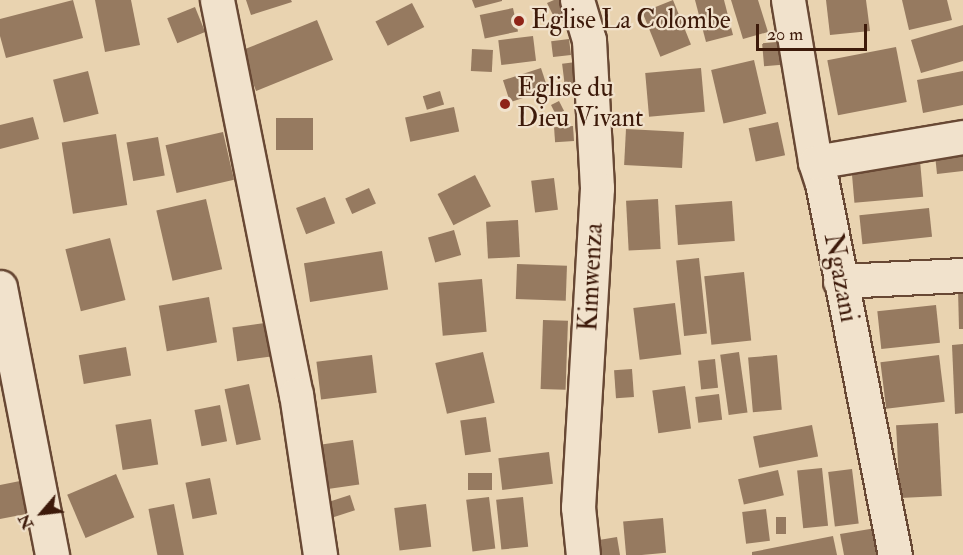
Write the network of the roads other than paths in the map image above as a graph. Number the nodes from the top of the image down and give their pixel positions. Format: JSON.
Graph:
{"nodes":[{"id":1,"x":217,"y":0,"type":"edge"},
{"id":2,"x":577,"y":0,"type":"edge"},
{"id":3,"x":788,"y":0,"type":"edge"},
{"id":4,"x":963,"y":137,"type":"edge"},
{"id":5,"x":815,"y":162,"type":"junction"},
{"id":6,"x":963,"y":275,"type":"edge"},
{"id":7,"x":840,"y":281,"type":"junction"},
{"id":8,"x":0,"y":287,"type":"edge"},
{"id":9,"x":52,"y":555,"type":"edge"},
{"id":10,"x":320,"y":555,"type":"edge"},
{"id":11,"x":583,"y":555,"type":"edge"},
{"id":12,"x":896,"y":555,"type":"edge"}],
"edges":[{"from":1,"to":10,"type":"street"},
{"from":2,"to":11,"type":"street","name":"Kimwenza"},
{"from":3,"to":5,"type":"street","name":"Ngazani"},
{"from":4,"to":5,"type":"street"},
{"from":5,"to":7,"type":"street","name":"Ngazani"},
{"from":6,"to":7,"type":"street"},
{"from":7,"to":12,"type":"street","name":"Ngazani"},
{"from":8,"to":9,"type":"street"}]}
